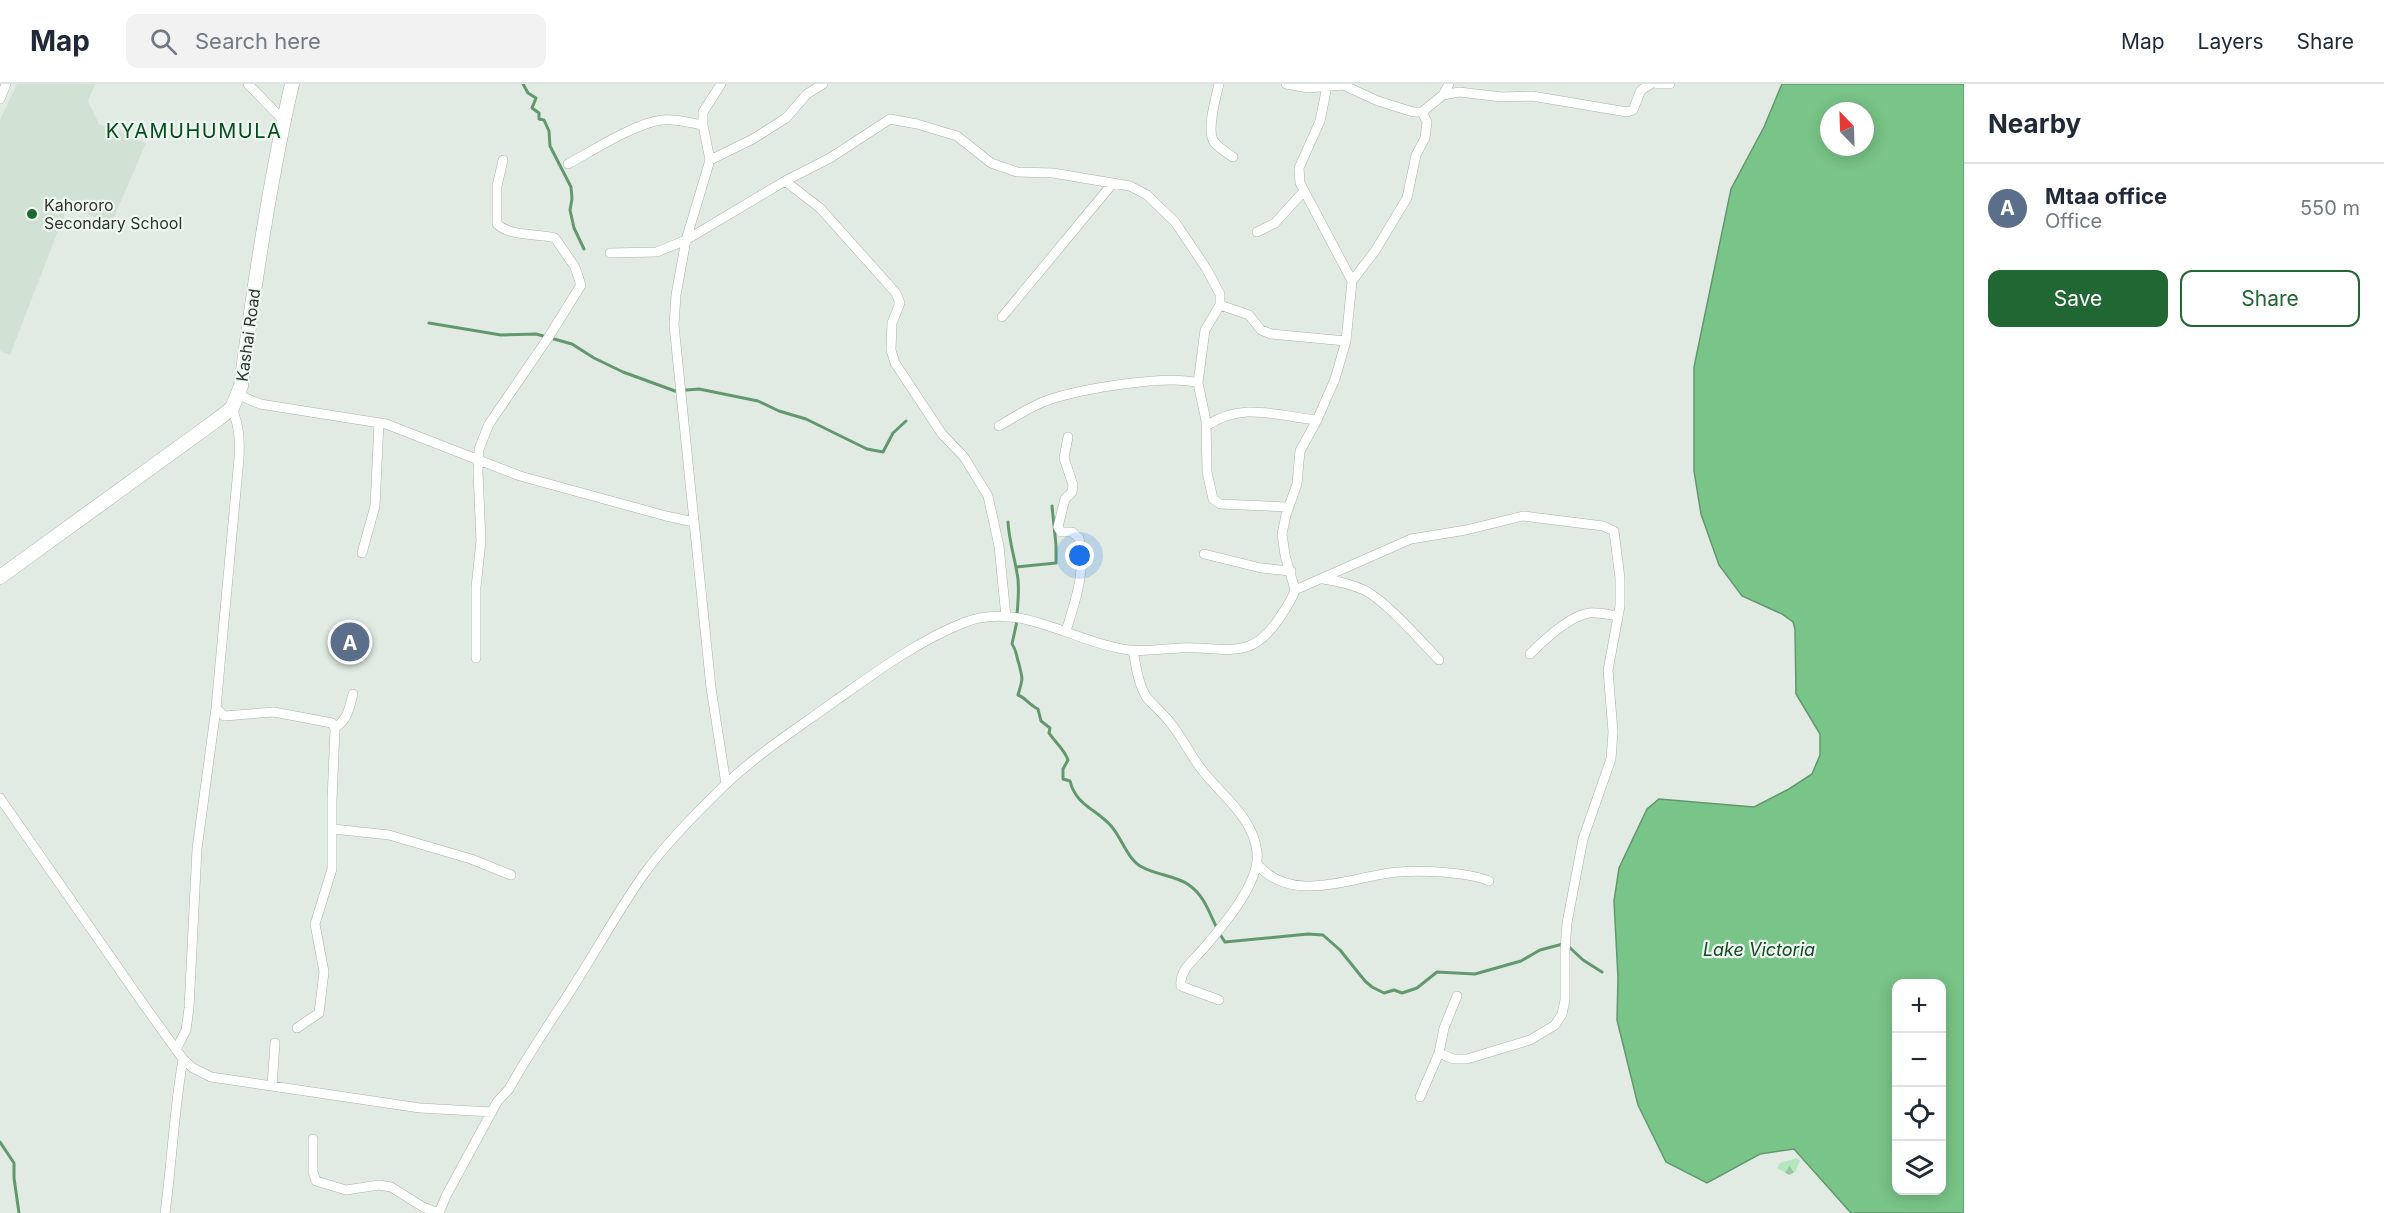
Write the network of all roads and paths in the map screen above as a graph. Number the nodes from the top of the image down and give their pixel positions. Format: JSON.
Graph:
{"nodes":[{"id":1,"x":6,"y":84,"type":"edge"},
{"id":2,"x":248,"y":84,"type":"edge"},
{"id":3,"x":292,"y":84,"type":"edge"},
{"id":4,"x":721,"y":84,"type":"edge"},
{"id":5,"x":823,"y":84,"type":"edge"},
{"id":6,"x":1219,"y":84,"type":"edge"},
{"id":7,"x":1286,"y":84,"type":"edge"},
{"id":8,"x":1449,"y":84,"type":"edge"},
{"id":9,"x":1475,"y":84,"type":"edge"},
{"id":10,"x":1651,"y":84,"type":"edge"},
{"id":11,"x":1657,"y":84,"type":"edge"},
{"id":12,"x":1670,"y":84,"type":"edge"},
{"id":13,"x":1333,"y":85,"type":"edge"},
{"id":14,"x":1467,"y":93,"type":"junction"},
{"id":15,"x":1443,"y":95,"type":"junction"},
{"id":16,"x":0,"y":99,"type":"edge"},
{"id":17,"x":1422,"y":112,"type":"junction"},
{"id":18,"x":284,"y":120,"type":"junction"},
{"id":19,"x":704,"y":125,"type":"junction"},
{"id":20,"x":1233,"y":157,"type":"dead end"},
{"id":21,"x":503,"y":160,"type":"dead end"},
{"id":22,"x":710,"y":160,"type":"junction"},
{"id":23,"x":568,"y":164,"type":"dead end"},
{"id":24,"x":785,"y":181,"type":"junction"},
{"id":25,"x":1113,"y":183,"type":"junction"},
{"id":26,"x":1305,"y":191,"type":"junction"},
{"id":27,"x":1257,"y":232,"type":"dead end"},
{"id":28,"x":686,"y":240,"type":"junction"},
{"id":29,"x":610,"y":253,"type":"dead end"},
{"id":30,"x":1352,"y":281,"type":"junction"},
{"id":31,"x":1220,"y":305,"type":"junction"},
{"id":32,"x":1002,"y":317,"type":"dead end"},
{"id":33,"x":1346,"y":341,"type":"junction"},
{"id":34,"x":1198,"y":383,"type":"junction"},
{"id":35,"x":239,"y":395,"type":"junction"},
{"id":36,"x":232,"y":408,"type":"junction"},
{"id":37,"x":1317,"y":420,"type":"junction"},
{"id":38,"x":379,"y":423,"type":"junction"},
{"id":39,"x":999,"y":426,"type":"dead end"},
{"id":40,"x":1206,"y":426,"type":"junction"},
{"id":41,"x":1068,"y":437,"type":"dead end"},
{"id":42,"x":479,"y":462,"type":"junction"},
{"id":43,"x":1288,"y":507,"type":"junction"},
{"id":44,"x":694,"y":522,"type":"junction"},
{"id":45,"x":362,"y":553,"type":"dead end"},
{"id":46,"x":1204,"y":554,"type":"dead end"},
{"id":47,"x":1291,"y":571,"type":"junction"},
{"id":48,"x":0,"y":577,"type":"edge"},
{"id":49,"x":1323,"y":579,"type":"junction"},
{"id":50,"x":1295,"y":590,"type":"junction"},
{"id":51,"x":1618,"y":616,"type":"junction"},
{"id":52,"x":1006,"y":617,"type":"junction"},
{"id":53,"x":1066,"y":631,"type":"junction"},
{"id":54,"x":1133,"y":650,"type":"junction"},
{"id":55,"x":1530,"y":654,"type":"dead end"},
{"id":56,"x":476,"y":658,"type":"dead end"},
{"id":57,"x":1439,"y":660,"type":"dead end"},
{"id":58,"x":353,"y":694,"type":"dead end"},
{"id":59,"x":216,"y":708,"type":"junction"},
{"id":60,"x":335,"y":728,"type":"junction"},
{"id":61,"x":726,"y":784,"type":"junction"},
{"id":62,"x":0,"y":798,"type":"edge"},
{"id":63,"x":333,"y":829,"type":"junction"},
{"id":64,"x":1258,"y":865,"type":"junction"},
{"id":65,"x":511,"y":875,"type":"dead end"},
{"id":66,"x":1489,"y":881,"type":"dead end"},
{"id":67,"x":1457,"y":996,"type":"dead end"},
{"id":68,"x":1219,"y":1000,"type":"dead end"},
{"id":69,"x":297,"y":1028,"type":"dead end"},
{"id":70,"x":275,"y":1043,"type":"dead end"},
{"id":71,"x":176,"y":1050,"type":"junction"},
{"id":72,"x":1439,"y":1053,"type":"junction"},
{"id":73,"x":183,"y":1059,"type":"junction"},
{"id":74,"x":272,"y":1086,"type":"junction"},
{"id":75,"x":1420,"y":1097,"type":"dead end"},
{"id":76,"x":492,"y":1112,"type":"junction"},
{"id":77,"x":313,"y":1139,"type":"dead end"},
{"id":78,"x":165,"y":1213,"type":"edge"},
{"id":79,"x":439,"y":1213,"type":"edge"}],
"edges":[{"from":1,"to":16,"type":"street"},
{"from":2,"to":18,"type":"street"},
{"from":3,"to":18,"type":"street","name":"Kashai Road"},
{"from":4,"to":19,"type":"street"},
{"from":5,"to":22,"type":"street"},
{"from":6,"to":20,"type":"street"},
{"from":7,"to":13,"type":"street"},
{"from":8,"to":15,"type":"street"},
{"from":9,"to":14,"type":"street"},
{"from":10,"to":14,"type":"street"},
{"from":11,"to":12,"type":"street"},
{"from":13,"to":17,"type":"street"},
{"from":13,"to":26,"type":"street"},
{"from":14,"to":15,"type":"street"},
{"from":15,"to":17,"type":"street"},
{"from":17,"to":30,"type":"street"},
{"from":18,"to":35,"type":"street","name":"Kashai Road"},
{"from":19,"to":22,"type":"street"},
{"from":19,"to":23,"type":"street"},
{"from":21,"to":42,"type":"street"},
{"from":22,"to":28,"type":"street"},
{"from":24,"to":25,"type":"street"},
{"from":24,"to":28,"type":"street"},
{"from":24,"to":52,"type":"street"},
{"from":25,"to":31,"type":"street"},
{"from":25,"to":32,"type":"street"},
{"from":26,"to":27,"type":"street"},
{"from":26,"to":30,"type":"street"},
{"from":28,"to":29,"type":"street"},
{"from":28,"to":44,"type":"street"},
{"from":30,"to":33,"type":"street"},
{"from":31,"to":33,"type":"street"},
{"from":31,"to":34,"type":"street"},
{"from":33,"to":37,"type":"street"},
{"from":34,"to":39,"type":"street"},
{"from":34,"to":40,"type":"street"},
{"from":35,"to":36,"type":"street","name":"Kashai Road"},
{"from":35,"to":38,"type":"street"},
{"from":36,"to":48,"type":"street","name":"Kashai Road"},
{"from":36,"to":59,"type":"street"},
{"from":37,"to":40,"type":"street"},
{"from":37,"to":43,"type":"street"},
{"from":38,"to":42,"type":"street"},
{"from":38,"to":45,"type":"street"},
{"from":40,"to":43,"type":"street"},
{"from":41,"to":53,"type":"street"},
{"from":42,"to":44,"type":"street"},
{"from":42,"to":56,"type":"street"},
{"from":43,"to":47,"type":"street"},
{"from":44,"to":61,"type":"street"},
{"from":46,"to":47,"type":"street"},
{"from":47,"to":50,"type":"street"},
{"from":49,"to":50,"type":"street"},
{"from":49,"to":51,"type":"street"},
{"from":49,"to":57,"type":"street"},
{"from":50,"to":54,"type":"street"},
{"from":51,"to":55,"type":"street"},
{"from":51,"to":72,"type":"street"},
{"from":52,"to":53,"type":"street"},
{"from":52,"to":61,"type":"street"},
{"from":53,"to":54,"type":"street"},
{"from":54,"to":64,"type":"street"},
{"from":58,"to":60,"type":"street"},
{"from":59,"to":60,"type":"street"},
{"from":59,"to":71,"type":"street"},
{"from":60,"to":63,"type":"street"},
{"from":61,"to":76,"type":"street"},
{"from":62,"to":71,"type":"street"},
{"from":63,"to":65,"type":"street"},
{"from":63,"to":69,"type":"street"},
{"from":64,"to":66,"type":"street"},
{"from":64,"to":68,"type":"street"},
{"from":67,"to":72,"type":"street"},
{"from":70,"to":74,"type":"street"},
{"from":71,"to":73,"type":"street"},
{"from":72,"to":75,"type":"street"},
{"from":73,"to":74,"type":"street"},
{"from":73,"to":78,"type":"street"},
{"from":74,"to":76,"type":"street"},
{"from":76,"to":79,"type":"street"},
{"from":77,"to":79,"type":"street"}]}
